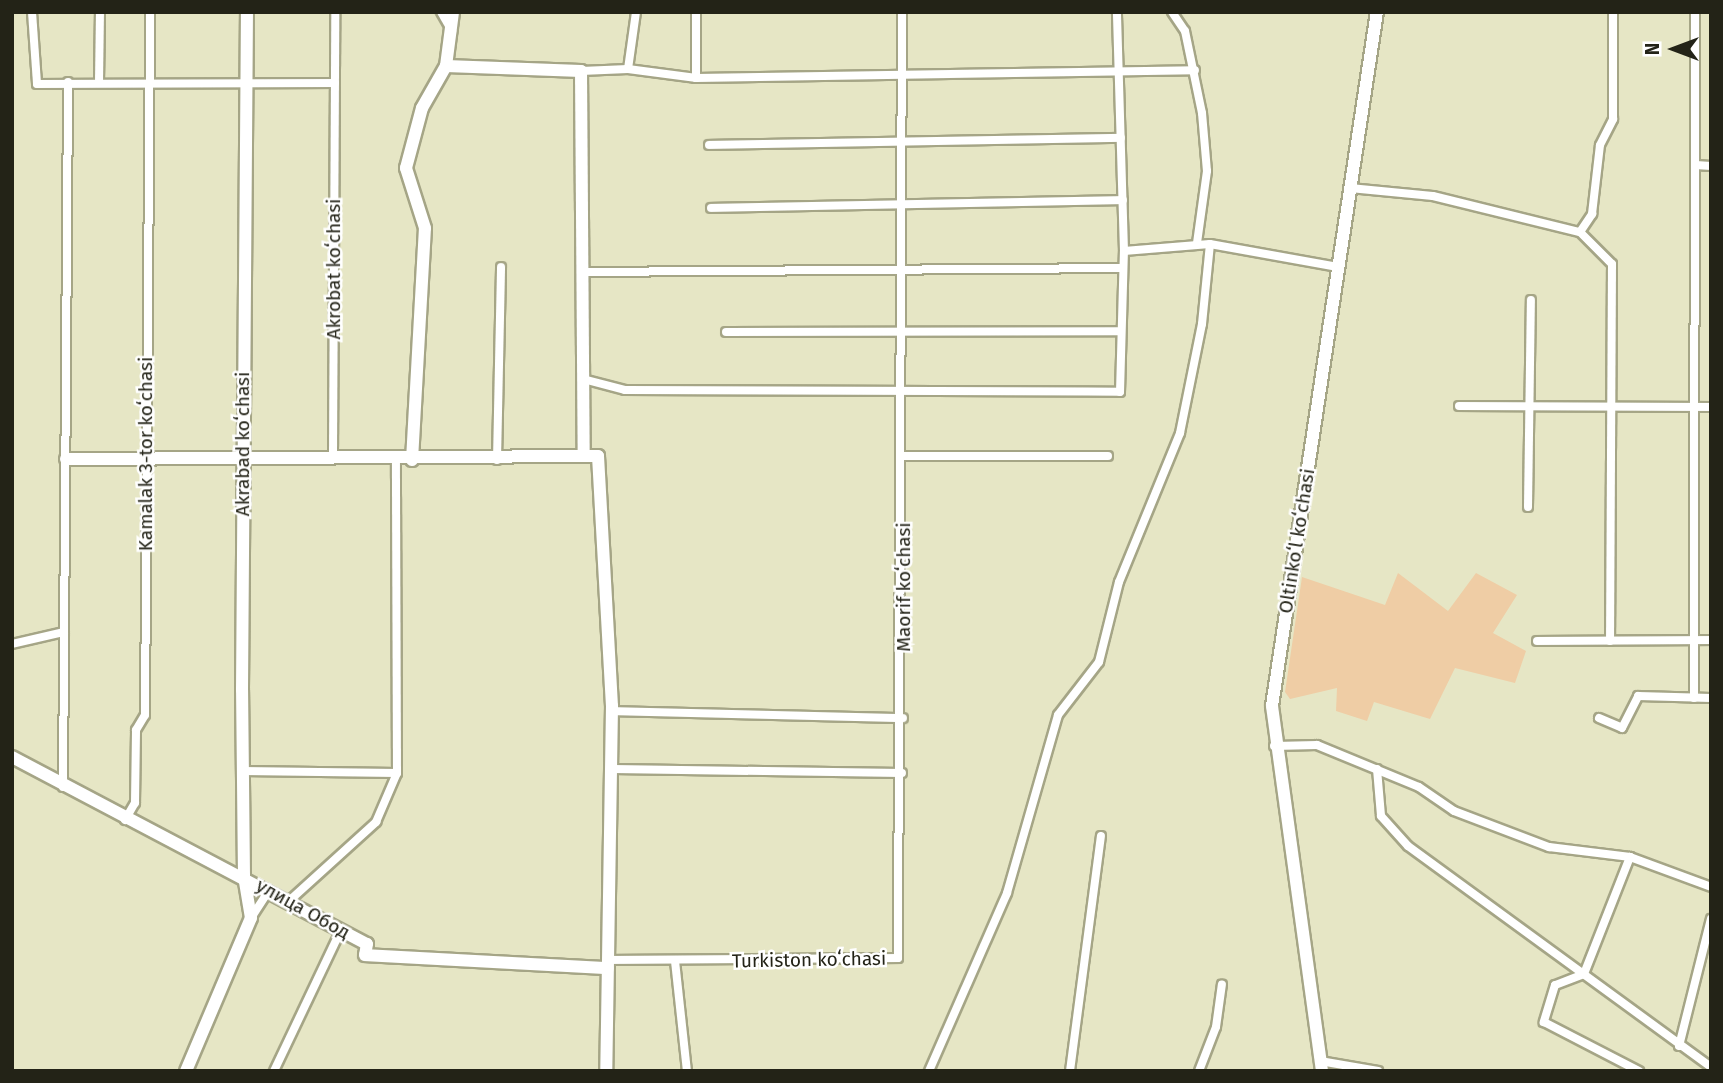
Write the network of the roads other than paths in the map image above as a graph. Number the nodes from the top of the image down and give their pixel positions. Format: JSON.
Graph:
{"nodes":[{"id":1,"x":32,"y":12,"type":"edge"},
{"id":2,"x":100,"y":12,"type":"edge"},
{"id":3,"x":150,"y":12,"type":"edge"},
{"id":4,"x":247,"y":12,"type":"edge"},
{"id":5,"x":335,"y":12,"type":"edge"},
{"id":6,"x":441,"y":12,"type":"edge"},
{"id":7,"x":453,"y":12,"type":"edge"},
{"id":8,"x":636,"y":12,"type":"edge"},
{"id":9,"x":695,"y":12,"type":"edge"},
{"id":10,"x":902,"y":12,"type":"edge"},
{"id":11,"x":1117,"y":12,"type":"edge"},
{"id":12,"x":1172,"y":12,"type":"edge"},
{"id":13,"x":1377,"y":12,"type":"edge"},
{"id":14,"x":1613,"y":12,"type":"edge"},
{"id":15,"x":1695,"y":12,"type":"edge"},
{"id":16,"x":452,"y":31,"type":"junction"},
{"id":17,"x":446,"y":66,"type":"junction"},
{"id":18,"x":628,"y":69,"type":"junction"},
{"id":19,"x":1119,"y":69,"type":"junction"},
{"id":20,"x":1195,"y":70,"type":"junction"},
{"id":21,"x":581,"y":71,"type":"junction"},
{"id":22,"x":903,"y":74,"type":"junction"},
{"id":23,"x":696,"y":78,"type":"junction"},
{"id":24,"x":247,"y":80,"type":"junction"},
{"id":25,"x":68,"y":82,"type":"junction"},
{"id":26,"x":99,"y":82,"type":"junction"},
{"id":27,"x":149,"y":82,"type":"junction"},
{"id":28,"x":335,"y":83,"type":"junction"},
{"id":29,"x":1121,"y":138,"type":"junction"},
{"id":30,"x":904,"y":139,"type":"junction"},
{"id":31,"x":709,"y":145,"type":"dead end"},
{"id":32,"x":1696,"y":165,"type":"junction"},
{"id":33,"x":1711,"y":166,"type":"edge"},
{"id":34,"x":1350,"y":188,"type":"junction"},
{"id":35,"x":1123,"y":200,"type":"junction"},
{"id":36,"x":903,"y":205,"type":"junction"},
{"id":37,"x":711,"y":208,"type":"dead end"},
{"id":38,"x":1580,"y":232,"type":"junction"},
{"id":39,"x":1197,"y":243,"type":"junction"},
{"id":40,"x":1210,"y":244,"type":"junction"},
{"id":41,"x":1124,"y":251,"type":"junction"},
{"id":42,"x":501,"y":267,"type":"dead end"},
{"id":43,"x":903,"y":267,"type":"junction"},
{"id":44,"x":1338,"y":267,"type":"junction"},
{"id":45,"x":1122,"y":268,"type":"junction"},
{"id":46,"x":582,"y":272,"type":"junction"},
{"id":47,"x":1531,"y":300,"type":"dead end"},
{"id":48,"x":903,"y":330,"type":"junction"},
{"id":49,"x":1121,"y":331,"type":"junction"},
{"id":50,"x":726,"y":332,"type":"dead end"},
{"id":51,"x":583,"y":379,"type":"junction"},
{"id":52,"x":903,"y":393,"type":"junction"},
{"id":53,"x":1459,"y":406,"type":"dead end"},
{"id":54,"x":1530,"y":407,"type":"junction"},
{"id":55,"x":1610,"y":407,"type":"junction"},
{"id":56,"x":1695,"y":407,"type":"junction"},
{"id":57,"x":1711,"y":407,"type":"edge"},
{"id":58,"x":333,"y":454,"type":"junction"},
{"id":59,"x":243,"y":456,"type":"junction"},
{"id":60,"x":584,"y":456,"type":"junction"},
{"id":61,"x":903,"y":456,"type":"junction"},
{"id":62,"x":1108,"y":456,"type":"dead end"},
{"id":63,"x":65,"y":459,"type":"junction"},
{"id":64,"x":396,"y":459,"type":"junction"},
{"id":65,"x":146,"y":460,"type":"junction"},
{"id":66,"x":412,"y":460,"type":"junction"},
{"id":67,"x":497,"y":460,"type":"junction"},
{"id":68,"x":1528,"y":507,"type":"dead end"},
{"id":69,"x":64,"y":632,"type":"junction"},
{"id":70,"x":1694,"y":640,"type":"junction"},
{"id":71,"x":1711,"y":640,"type":"edge"},
{"id":72,"x":1537,"y":641,"type":"dead end"},
{"id":73,"x":1610,"y":641,"type":"junction"},
{"id":74,"x":12,"y":644,"type":"edge"},
{"id":75,"x":1694,"y":698,"type":"junction"},
{"id":76,"x":1711,"y":698,"type":"edge"},
{"id":77,"x":612,"y":711,"type":"junction"},
{"id":78,"x":903,"y":718,"type":"junction"},
{"id":79,"x":1599,"y":718,"type":"dead end"},
{"id":80,"x":1274,"y":746,"type":"junction"},
{"id":81,"x":12,"y":757,"type":"edge"},
{"id":82,"x":613,"y":769,"type":"junction"},
{"id":83,"x":1377,"y":769,"type":"junction"},
{"id":84,"x":243,"y":771,"type":"junction"},
{"id":85,"x":397,"y":773,"type":"junction"},
{"id":86,"x":902,"y":773,"type":"junction"},
{"id":87,"x":63,"y":787,"type":"junction"},
{"id":88,"x":125,"y":820,"type":"junction"},
{"id":89,"x":1101,"y":836,"type":"dead end"},
{"id":90,"x":1630,"y":857,"type":"junction"},
{"id":91,"x":244,"y":876,"type":"junction"},
{"id":92,"x":1711,"y":887,"type":"edge"},
{"id":93,"x":269,"y":890,"type":"junction"},
{"id":94,"x":289,"y":901,"type":"junction"},
{"id":95,"x":251,"y":918,"type":"junction"},
{"id":96,"x":1711,"y":919,"type":"edge"},
{"id":97,"x":341,"y":930,"type":"junction"},
{"id":98,"x":675,"y":961,"type":"junction"},
{"id":99,"x":608,"y":964,"type":"junction"},
{"id":100,"x":1584,"y":974,"type":"junction"},
{"id":101,"x":1222,"y":984,"type":"dead end"},
{"id":102,"x":1679,"y":1046,"type":"junction"},
{"id":103,"x":1321,"y":1066,"type":"edge"},
{"id":104,"x":1711,"y":1067,"type":"edge"},
{"id":105,"x":186,"y":1071,"type":"edge"},
{"id":106,"x":274,"y":1071,"type":"edge"},
{"id":107,"x":606,"y":1071,"type":"edge"},
{"id":108,"x":687,"y":1071,"type":"edge"},
{"id":109,"x":929,"y":1071,"type":"edge"},
{"id":110,"x":1070,"y":1071,"type":"edge"},
{"id":111,"x":1199,"y":1071,"type":"edge"},
{"id":112,"x":1378,"y":1071,"type":"edge"},
{"id":113,"x":1639,"y":1071,"type":"edge"}],
"edges":[{"from":1,"to":25,"type":"street"},
{"from":2,"to":26,"type":"street"},
{"from":3,"to":27,"type":"street","name":"Kamalak 3-tor koʻchasi"},
{"from":4,"to":24,"type":"street","name":"Akrabad koʻchasi"},
{"from":5,"to":28,"type":"street","name":"Akrobat koʻchasi"},
{"from":6,"to":16,"type":"street"},
{"from":7,"to":16,"type":"street"},
{"from":8,"to":18,"type":"street"},
{"from":9,"to":23,"type":"street"},
{"from":10,"to":22,"type":"street","name":"Maorif koʻchasi"},
{"from":11,"to":19,"type":"street"},
{"from":12,"to":20,"type":"street"},
{"from":13,"to":34,"type":"street","name":"Oltinkoʻl koʻchasi"},
{"from":14,"to":38,"type":"street"},
{"from":15,"to":32,"type":"street"},
{"from":16,"to":17,"type":"street"},
{"from":17,"to":21,"type":"street"},
{"from":17,"to":66,"type":"street"},
{"from":18,"to":21,"type":"street"},
{"from":18,"to":23,"type":"street"},
{"from":19,"to":20,"type":"street"},
{"from":19,"to":22,"type":"street"},
{"from":19,"to":29,"type":"street"},
{"from":20,"to":39,"type":"street"},
{"from":21,"to":46,"type":"street"},
{"from":22,"to":23,"type":"street"},
{"from":22,"to":30,"type":"street","name":"Maorif koʻchasi"},
{"from":24,"to":27,"type":"street"},
{"from":24,"to":28,"type":"street"},
{"from":24,"to":59,"type":"street","name":"Akrabad koʻchasi"},
{"from":25,"to":26,"type":"street"},
{"from":25,"to":63,"type":"street"},
{"from":26,"to":27,"type":"street"},
{"from":27,"to":65,"type":"street","name":"Kamalak 3-tor koʻchasi"},
{"from":28,"to":58,"type":"street","name":"Akrobat koʻchasi"},
{"from":29,"to":30,"type":"street"},
{"from":29,"to":35,"type":"street"},
{"from":30,"to":31,"type":"street"},
{"from":30,"to":36,"type":"street","name":"Maorif koʻchasi"},
{"from":32,"to":33,"type":"street"},
{"from":32,"to":56,"type":"street"},
{"from":34,"to":38,"type":"street"},
{"from":34,"to":44,"type":"street","name":"Oltinkoʻl koʻchasi"},
{"from":35,"to":36,"type":"street"},
{"from":35,"to":41,"type":"street"},
{"from":36,"to":37,"type":"street"},
{"from":36,"to":43,"type":"street","name":"Maorif koʻchasi"},
{"from":38,"to":55,"type":"street"},
{"from":39,"to":40,"type":"street"},
{"from":39,"to":41,"type":"street"},
{"from":40,"to":44,"type":"street"},
{"from":40,"to":109,"type":"street"},
{"from":41,"to":45,"type":"street"},
{"from":42,"to":67,"type":"street"},
{"from":43,"to":45,"type":"street"},
{"from":43,"to":46,"type":"street"},
{"from":43,"to":48,"type":"street","name":"Maorif koʻchasi"},
{"from":44,"to":80,"type":"street","name":"Oltinkoʻl koʻchasi"},
{"from":45,"to":49,"type":"street"},
{"from":46,"to":51,"type":"street"},
{"from":47,"to":54,"type":"street"},
{"from":48,"to":49,"type":"street"},
{"from":48,"to":50,"type":"street"},
{"from":48,"to":52,"type":"street","name":"Maorif koʻchasi"},
{"from":49,"to":52,"type":"street"},
{"from":51,"to":52,"type":"street"},
{"from":51,"to":60,"type":"street"},
{"from":52,"to":61,"type":"street","name":"Maorif koʻchasi"},
{"from":53,"to":54,"type":"street"},
{"from":54,"to":55,"type":"street"},
{"from":54,"to":68,"type":"street"},
{"from":55,"to":56,"type":"street"},
{"from":55,"to":73,"type":"street"},
{"from":56,"to":57,"type":"street"},
{"from":56,"to":70,"type":"street"},
{"from":58,"to":59,"type":"street"},
{"from":58,"to":64,"type":"street"},
{"from":59,"to":65,"type":"street"},
{"from":59,"to":84,"type":"street","name":"Akrabad koʻchasi"},
{"from":60,"to":67,"type":"street"},
{"from":60,"to":77,"type":"street"},
{"from":61,"to":62,"type":"street"},
{"from":61,"to":78,"type":"street","name":"Maorif koʻchasi"},
{"from":63,"to":65,"type":"street"},
{"from":63,"to":69,"type":"street"},
{"from":64,"to":66,"type":"street"},
{"from":64,"to":85,"type":"street"},
{"from":65,"to":88,"type":"street","name":"Kamalak 3-tor koʻchasi"},
{"from":66,"to":67,"type":"street"},
{"from":69,"to":74,"type":"street"},
{"from":69,"to":87,"type":"street"},
{"from":70,"to":71,"type":"street"},
{"from":70,"to":73,"type":"street"},
{"from":70,"to":75,"type":"street"},
{"from":72,"to":73,"type":"street"},
{"from":75,"to":76,"type":"street"},
{"from":75,"to":79,"type":"street"},
{"from":77,"to":78,"type":"street"},
{"from":77,"to":82,"type":"street"},
{"from":78,"to":86,"type":"street","name":"Turkiston koʻchasi"},
{"from":80,"to":83,"type":"street"},
{"from":80,"to":103,"type":"street","name":"Oltinkoʻl koʻchasi"},
{"from":81,"to":87,"type":"street","name":"улица Обод"},
{"from":82,"to":86,"type":"street"},
{"from":82,"to":99,"type":"street"},
{"from":83,"to":90,"type":"street"},
{"from":83,"to":100,"type":"street"},
{"from":84,"to":85,"type":"street"},
{"from":84,"to":91,"type":"street","name":"Akrabad koʻchasi"},
{"from":85,"to":94,"type":"street"},
{"from":86,"to":98,"type":"street","name":"Turkiston koʻchasi"},
{"from":87,"to":88,"type":"street","name":"улица Обод"},
{"from":88,"to":91,"type":"street","name":"улица Обод"},
{"from":89,"to":110,"type":"street"},
{"from":90,"to":92,"type":"street"},
{"from":90,"to":100,"type":"street"},
{"from":91,"to":93,"type":"street","name":"улица Обод"},
{"from":91,"to":95,"type":"street","name":"Akrabad koʻchasi"},
{"from":93,"to":94,"type":"street","name":"улица Обод"},
{"from":93,"to":95,"type":"street"},
{"from":94,"to":97,"type":"street","name":"улица Обод"},
{"from":95,"to":105,"type":"street"},
{"from":96,"to":102,"type":"street"},
{"from":97,"to":99,"type":"street","name":"улица Обод"},
{"from":97,"to":106,"type":"street"},
{"from":98,"to":99,"type":"street"},
{"from":98,"to":108,"type":"street"},
{"from":99,"to":107,"type":"street"},
{"from":100,"to":102,"type":"street"},
{"from":100,"to":113,"type":"street"},
{"from":101,"to":111,"type":"street"},
{"from":102,"to":104,"type":"street"},
{"from":103,"to":112,"type":"street"}]}
